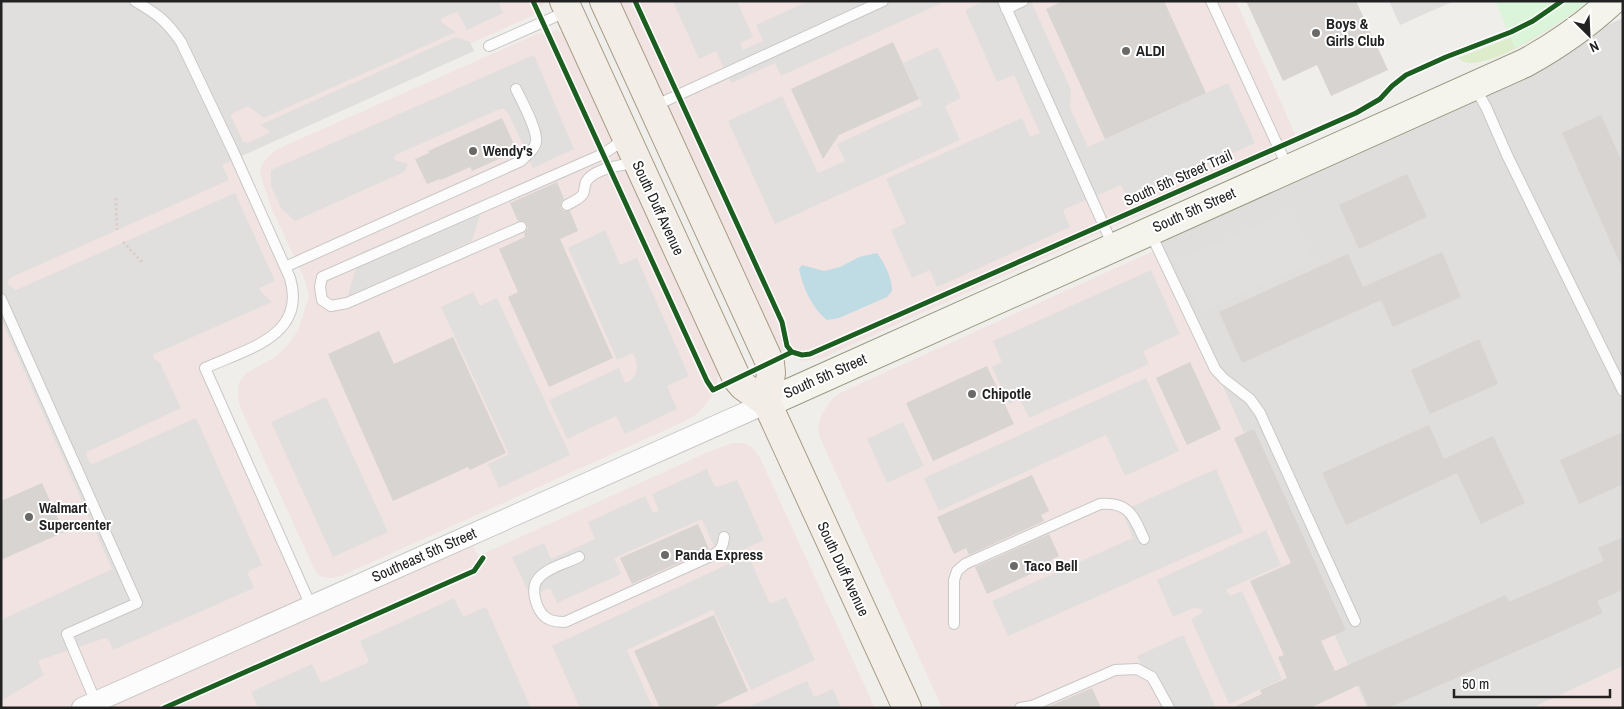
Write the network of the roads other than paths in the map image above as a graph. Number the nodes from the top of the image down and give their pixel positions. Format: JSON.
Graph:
{"nodes":[{"id":1,"x":135,"y":1,"type":"edge"},
{"id":2,"x":604,"y":1,"type":"edge"},
{"id":3,"x":883,"y":1,"type":"edge"},
{"id":4,"x":1023,"y":1,"type":"edge"},
{"id":5,"x":1211,"y":1,"type":"edge"},
{"id":6,"x":1612,"y":1,"type":"edge"},
{"id":7,"x":1005,"y":5,"type":"edge"},
{"id":8,"x":566,"y":6,"type":"edge"},
{"id":9,"x":489,"y":46,"type":"dead end"},
{"id":10,"x":1474,"y":86,"type":"junction"},
{"id":11,"x":516,"y":89,"type":"dead end"},
{"id":12,"x":652,"y":107,"type":"junction"},
{"id":13,"x":625,"y":135,"type":"junction"},
{"id":14,"x":638,"y":164,"type":"junction"},
{"id":15,"x":1288,"y":168,"type":"junction"},
{"id":16,"x":567,"y":205,"type":"dead end"},
{"id":17,"x":521,"y":227,"type":"dead end"},
{"id":18,"x":1149,"y":230,"type":"junction"},
{"id":19,"x":1113,"y":246,"type":"junction"},
{"id":20,"x":284,"y":267,"type":"junction"},
{"id":21,"x":1,"y":299,"type":"edge"},
{"id":22,"x":1623,"y":391,"type":"edge"},
{"id":23,"x":767,"y":402,"type":"junction"},
{"id":24,"x":724,"y":537,"type":"dead end"},
{"id":25,"x":1144,"y":539,"type":"dead end"},
{"id":26,"x":579,"y":557,"type":"dead end"},
{"id":27,"x":311,"y":606,"type":"junction"},
{"id":28,"x":1356,"y":621,"type":"dead end"},
{"id":29,"x":954,"y":624,"type":"dead end"},
{"id":30,"x":92,"y":706,"type":"edge"},
{"id":31,"x":907,"y":708,"type":"edge"},
{"id":32,"x":1020,"y":708,"type":"edge"},
{"id":33,"x":1169,"y":708,"type":"edge"}],
"edges":[{"from":1,"to":20,"type":"lane"},
{"from":2,"to":12,"type":"main road"},
{"from":3,"to":12,"type":"lane"},
{"from":4,"to":7,"type":"lane"},
{"from":5,"to":15,"type":"lane"},
{"from":6,"to":10,"type":"street","name":"South 5th Street"},
{"from":7,"to":19,"type":"lane"},
{"from":8,"to":9,"type":"lane"},
{"from":8,"to":13,"type":"main road","name":"South Duff Avenue"},
{"from":10,"to":15,"type":"street","name":"South 5th Street"},
{"from":10,"to":22,"type":"lane"},
{"from":11,"to":20,"type":"lane"},
{"from":12,"to":23,"type":"main road"},
{"from":13,"to":14,"type":"main road","name":"South Duff Avenue"},
{"from":13,"to":17,"type":"lane"},
{"from":14,"to":16,"type":"lane"},
{"from":14,"to":23,"type":"main road","name":"South Duff Avenue"},
{"from":15,"to":18,"type":"street","name":"South 5th Street"},
{"from":18,"to":19,"type":"street","name":"South 5th Street"},
{"from":18,"to":28,"type":"lane"},
{"from":19,"to":23,"type":"street","name":"South 5th Street"},
{"from":20,"to":27,"type":"lane"},
{"from":21,"to":30,"type":"lane"},
{"from":23,"to":27,"type":"street","name":"Southeast 5th Street"},
{"from":23,"to":31,"type":"main road","name":"South Duff Avenue"},
{"from":24,"to":26,"type":"lane"},
{"from":25,"to":29,"type":"lane"},
{"from":27,"to":30,"type":"street","name":"Southeast 5th Street"},
{"from":32,"to":33,"type":"lane"}]}
